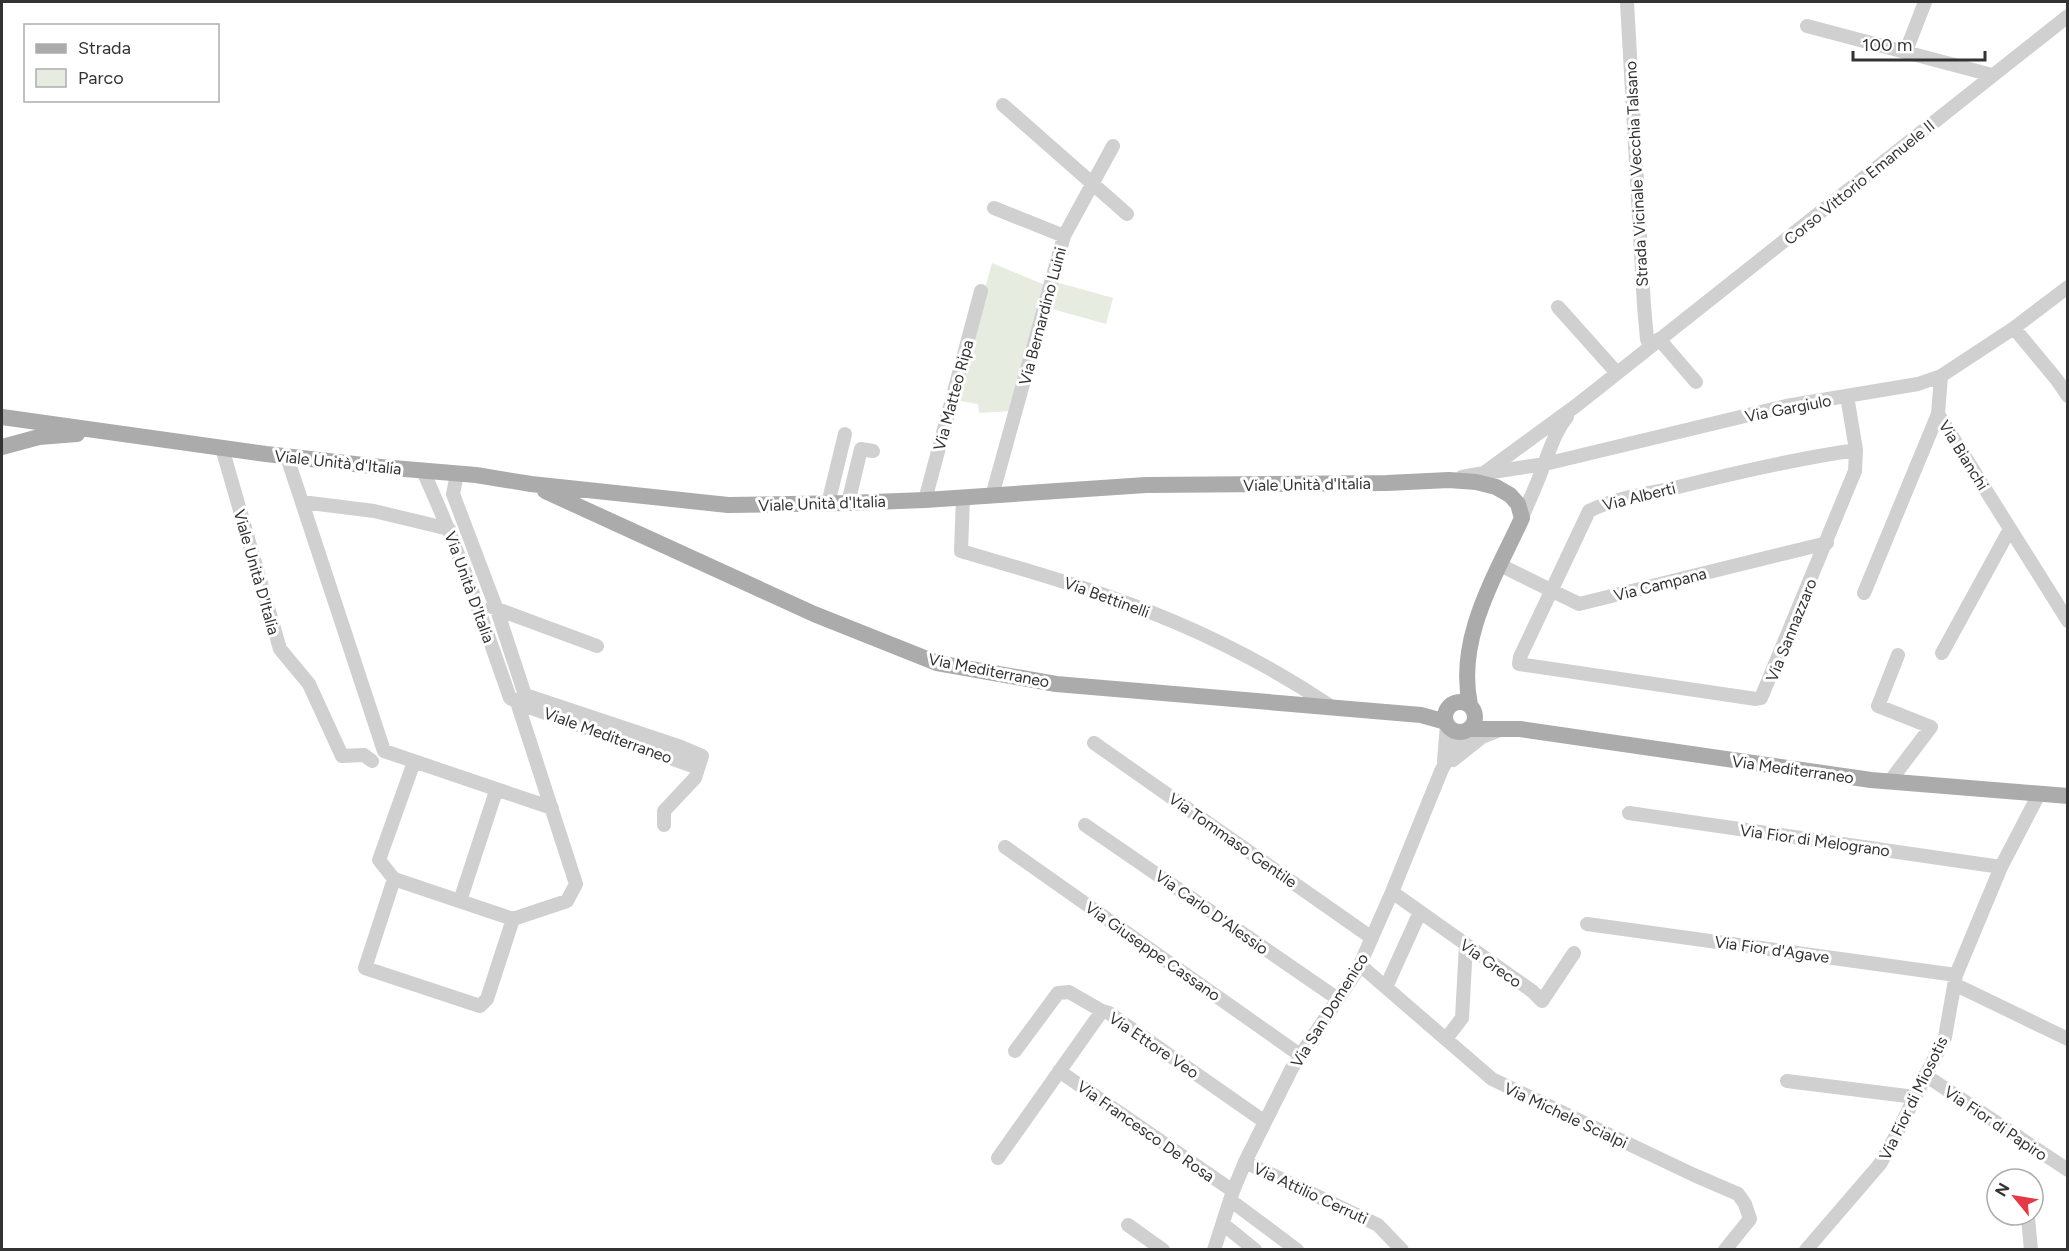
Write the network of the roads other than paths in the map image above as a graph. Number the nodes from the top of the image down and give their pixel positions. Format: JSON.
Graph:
{"nodes":[{"id":1,"x":1627,"y":2,"type":"edge"},
{"id":2,"x":1925,"y":2,"type":"edge"},
{"id":3,"x":2067,"y":16,"type":"edge"},
{"id":4,"x":1807,"y":26,"type":"dead end"},
{"id":5,"x":1906,"y":51,"type":"junction"},
{"id":6,"x":1992,"y":75,"type":"junction"},
{"id":7,"x":1003,"y":105,"type":"dead end"},
{"id":8,"x":1113,"y":146,"type":"dead end"},
{"id":9,"x":1092,"y":183,"type":"junction"},
{"id":10,"x":994,"y":208,"type":"dead end"},
{"id":11,"x":1127,"y":214,"type":"dead end"},
{"id":12,"x":1064,"y":236,"type":"junction"},
{"id":13,"x":2067,"y":287,"type":"edge"},
{"id":14,"x":981,"y":291,"type":"dead end"},
{"id":15,"x":1558,"y":308,"type":"dead end"},
{"id":16,"x":2014,"y":328,"type":"junction"},
{"id":17,"x":1655,"y":343,"type":"junction"},
{"id":18,"x":1617,"y":373,"type":"junction"},
{"id":19,"x":1941,"y":376,"type":"junction"},
{"id":20,"x":1696,"y":382,"type":"dead end"},
{"id":21,"x":1847,"y":396,"type":"junction"},
{"id":22,"x":2067,"y":396,"type":"edge"},
{"id":23,"x":1577,"y":405,"type":"junction"},
{"id":24,"x":1938,"y":414,"type":"junction"},
{"id":25,"x":2,"y":417,"type":"edge"},
{"id":26,"x":108,"y":432,"type":"junction"},
{"id":27,"x":845,"y":434,"type":"dead end"},
{"id":28,"x":2,"y":447,"type":"edge"},
{"id":29,"x":222,"y":448,"type":"junction"},
{"id":30,"x":1856,"y":450,"type":"junction"},
{"id":31,"x":873,"y":451,"type":"dead end"},
{"id":32,"x":286,"y":457,"type":"junction"},
{"id":33,"x":1545,"y":464,"type":"junction"},
{"id":34,"x":423,"y":471,"type":"junction"},
{"id":35,"x":1484,"y":473,"type":"junction"},
{"id":36,"x":457,"y":474,"type":"junction"},
{"id":37,"x":1449,"y":480,"type":"junction"},
{"id":38,"x":531,"y":484,"type":"junction"},
{"id":39,"x":603,"y":492,"type":"junction"},
{"id":40,"x":992,"y":496,"type":"junction"},
{"id":41,"x":963,"y":498,"type":"junction"},
{"id":42,"x":925,"y":500,"type":"junction"},
{"id":43,"x":302,"y":502,"type":"junction"},
{"id":44,"x":848,"y":503,"type":"junction"},
{"id":45,"x":828,"y":504,"type":"junction"},
{"id":46,"x":600,"y":516,"type":"junction"},
{"id":47,"x":1522,"y":518,"type":"junction"},
{"id":48,"x":449,"y":529,"type":"junction"},
{"id":49,"x":2010,"y":529,"type":"junction"},
{"id":50,"x":1827,"y":543,"type":"junction"},
{"id":51,"x":1500,"y":565,"type":"junction"},
{"id":52,"x":1552,"y":592,"type":"junction"},
{"id":53,"x":1864,"y":592,"type":"dead end"},
{"id":54,"x":477,"y":602,"type":"junction"},
{"id":55,"x":497,"y":610,"type":"junction"},
{"id":56,"x":2067,"y":621,"type":"edge"},
{"id":57,"x":597,"y":646,"type":"dead end"},
{"id":58,"x":1942,"y":653,"type":"dead end"},
{"id":59,"x":1898,"y":655,"type":"dead end"},
{"id":60,"x":1519,"y":664,"type":"joint"},
{"id":61,"x":1294,"y":682,"type":"junction"},
{"id":62,"x":521,"y":699,"type":"junction"},
{"id":63,"x":1295,"y":705,"type":"junction"},
{"id":64,"x":1332,"y":707,"type":"junction"},
{"id":65,"x":1471,"y":707,"type":"junction"},
{"id":66,"x":1447,"y":723,"type":"junction"},
{"id":67,"x":1501,"y":729,"type":"junction"},
{"id":68,"x":1520,"y":729,"type":"junction"},
{"id":69,"x":1467,"y":730,"type":"junction"},
{"id":70,"x":1094,"y":743,"type":"dead end"},
{"id":71,"x":372,"y":761,"type":"dead end"},
{"id":72,"x":414,"y":762,"type":"junction"},
{"id":73,"x":1442,"y":769,"type":"junction"},
{"id":74,"x":1890,"y":782,"type":"junction"},
{"id":75,"x":496,"y":791,"type":"junction"},
{"id":76,"x":2039,"y":794,"type":"junction"},
{"id":77,"x":2067,"y":796,"type":"edge"},
{"id":78,"x":552,"y":808,"type":"junction"},
{"id":79,"x":1629,"y":813,"type":"dead end"},
{"id":80,"x":664,"y":825,"type":"dead end"},
{"id":81,"x":1085,"y":825,"type":"dead end"},
{"id":82,"x":1005,"y":847,"type":"dead end"},
{"id":83,"x":2001,"y":867,"type":"junction"},
{"id":84,"x":394,"y":879,"type":"junction"},
{"id":85,"x":1392,"y":892,"type":"junction"},
{"id":86,"x":460,"y":902,"type":"junction"},
{"id":87,"x":1420,"y":912,"type":"junction"},
{"id":88,"x":513,"y":919,"type":"junction"},
{"id":89,"x":1587,"y":924,"type":"dead end"},
{"id":90,"x":1372,"y":938,"type":"junction"},
{"id":91,"x":1466,"y":945,"type":"junction"},
{"id":92,"x":1574,"y":953,"type":"dead end"},
{"id":93,"x":1360,"y":964,"type":"junction"},
{"id":94,"x":1956,"y":980,"type":"junction"},
{"id":95,"x":1386,"y":987,"type":"junction"},
{"id":96,"x":1338,"y":999,"type":"junction"},
{"id":97,"x":1102,"y":1011,"type":"junction"},
{"id":98,"x":1446,"y":1039,"type":"junction"},
{"id":99,"x":2067,"y":1039,"type":"edge"},
{"id":100,"x":1015,"y":1051,"type":"dead end"},
{"id":101,"x":1300,"y":1055,"type":"junction"},
{"id":102,"x":1059,"y":1071,"type":"junction"},
{"id":103,"x":1925,"y":1075,"type":"junction"},
{"id":104,"x":1787,"y":1081,"type":"dead end"},
{"id":105,"x":1915,"y":1097,"type":"junction"},
{"id":106,"x":1264,"y":1122,"type":"junction"},
{"id":107,"x":998,"y":1158,"type":"dead end"},
{"id":108,"x":1245,"y":1162,"type":"junction"},
{"id":109,"x":2067,"y":1170,"type":"edge"},
{"id":110,"x":1231,"y":1196,"type":"junction"},
{"id":111,"x":1128,"y":1226,"type":"dead end"},
{"id":112,"x":2029,"y":1227,"type":"edge"},
{"id":113,"x":1221,"y":1228,"type":"junction"},
{"id":114,"x":1164,"y":1250,"type":"edge"},
{"id":115,"x":1214,"y":1250,"type":"edge"},
{"id":116,"x":1242,"y":1250,"type":"edge"},
{"id":117,"x":1255,"y":1250,"type":"edge"},
{"id":118,"x":1297,"y":1250,"type":"edge"},
{"id":119,"x":1402,"y":1250,"type":"edge"},
{"id":120,"x":1725,"y":1250,"type":"edge"},
{"id":121,"x":1806,"y":1250,"type":"edge"},
{"id":122,"x":2031,"y":1250,"type":"edge"}],
"edges":[{"from":1,"to":17,"type":"street","name":"Strada Vicinale Vecchia Talsano"},
{"from":2,"to":5,"type":"street"},
{"from":3,"to":6,"type":"street","name":"Corso Vittorio Emanuele II"},
{"from":4,"to":5,"type":"street"},
{"from":5,"to":6,"type":"street"},
{"from":6,"to":17,"type":"street","name":"Corso Vittorio Emanuele II"},
{"from":7,"to":9,"type":"street"},
{"from":8,"to":9,"type":"street","name":"Via Bernardino Luini"},
{"from":9,"to":11,"type":"street"},
{"from":9,"to":12,"type":"street","name":"Via Bernardino Luini"},
{"from":10,"to":12,"type":"street"},
{"from":12,"to":40,"type":"street","name":"Via Bernardino Luini"},
{"from":13,"to":16,"type":"street","name":"Via Gargiulo"},
{"from":14,"to":42,"type":"street","name":"Via Matteo Ripa"},
{"from":15,"to":18,"type":"street"},
{"from":16,"to":19,"type":"street","name":"Via Gargiulo"},
{"from":16,"to":22,"type":"street"},
{"from":17,"to":18,"type":"street","name":"Corso Vittorio Emanuele II"},
{"from":17,"to":20,"type":"street"},
{"from":18,"to":23,"type":"street","name":"Corso Vittorio Emanuele II"},
{"from":19,"to":21,"type":"street","name":"Via Gargiulo"},
{"from":19,"to":24,"type":"street","name":"Via Bianchi"},
{"from":21,"to":30,"type":"street","name":"Via Sannazzaro"},
{"from":21,"to":33,"type":"street","name":"Via Gargiulo"},
{"from":23,"to":33,"type":"street"},
{"from":23,"to":35,"type":"street"},
{"from":24,"to":49,"type":"street","name":"Via Bianchi"},
{"from":24,"to":53,"type":"street"},
{"from":25,"to":26,"type":"main road","name":"Viale Unità d'Italia"},
{"from":26,"to":28,"type":"main road","name":"Viale Unità d'Italia"},
{"from":26,"to":29,"type":"main road","name":"Viale Unità d'Italia"},
{"from":27,"to":45,"type":"street","name":"Viale Unità D'Italia"},
{"from":29,"to":32,"type":"main road","name":"Viale Unità d'Italia"},
{"from":29,"to":71,"type":"street","name":"Viale Unità D'Italia"},
{"from":30,"to":50,"type":"street","name":"Via Sannazzaro"},
{"from":30,"to":52,"type":"street","name":"Via Alberti"},
{"from":31,"to":44,"type":"street","name":"Viale Unità D'Italia"},
{"from":32,"to":34,"type":"main road","name":"Viale Unità d'Italia"},
{"from":32,"to":43,"type":"street"},
{"from":33,"to":35,"type":"street","name":"Via Gargiulo"},
{"from":33,"to":47,"type":"street"},
{"from":34,"to":36,"type":"main road","name":"Viale Unità d'Italia"},
{"from":34,"to":48,"type":"street","name":"Via Unità D'Italia"},
{"from":35,"to":37,"type":"street","name":"Via Gargiulo"},
{"from":36,"to":38,"type":"main road","name":"Viale Unità d'Italia"},
{"from":36,"to":55,"type":"street"},
{"from":37,"to":40,"type":"main road","name":"Viale Unità d'Italia"},
{"from":37,"to":47,"type":"main road","name":"Viale Unità d'Italia"},
{"from":38,"to":39,"type":"main road","name":"Viale Unità d'Italia"},
{"from":38,"to":46,"type":"main road","name":"Via Mediterraneo"},
{"from":39,"to":45,"type":"main road","name":"Viale Unità d'Italia"},
{"from":39,"to":46,"type":"main road"},
{"from":40,"to":41,"type":"main road","name":"Viale Unità d'Italia"},
{"from":41,"to":42,"type":"main road","name":"Viale Unità d'Italia"},
{"from":41,"to":61,"type":"street","name":"Via Bettinelli"},
{"from":42,"to":44,"type":"main road","name":"Viale Unità d'Italia"},
{"from":43,"to":48,"type":"street"},
{"from":43,"to":72,"type":"street"},
{"from":44,"to":45,"type":"main road","name":"Viale Unità d'Italia"},
{"from":46,"to":63,"type":"main road","name":"Via Mediterraneo"},
{"from":47,"to":51,"type":"main road"},
{"from":48,"to":54,"type":"street","name":"Via Unità D'Italia"},
{"from":49,"to":56,"type":"street","name":"Via Bianchi"},
{"from":49,"to":58,"type":"street"},
{"from":50,"to":52,"type":"street","name":"Via Campana"},
{"from":50,"to":60,"type":"street","name":"Via Sannazzaro"},
{"from":51,"to":52,"type":"street","name":"Via Campana"},
{"from":51,"to":65,"type":"main road"},
{"from":52,"to":60,"type":"street","name":"Via Alberti"},
{"from":54,"to":55,"type":"street"},
{"from":54,"to":62,"type":"street","name":"Via Unità D'Italia"},
{"from":55,"to":57,"type":"street"},
{"from":55,"to":62,"type":"street"},
{"from":59,"to":74,"type":"street"},
{"from":61,"to":63,"type":"street"},
{"from":61,"to":64,"type":"street","name":"Via Bettinelli"},
{"from":62,"to":78,"type":"street"},
{"from":62,"to":80,"type":"street","name":"Viale Mediterraneo"},
{"from":63,"to":64,"type":"main road","name":"Via Mediterraneo"},
{"from":64,"to":66,"type":"main road","name":"Via Mediterraneo"},
{"from":65,"to":66,"type":"main road"},
{"from":65,"to":68,"type":"main road"},
{"from":65,"to":69,"type":"main road"},
{"from":66,"to":69,"type":"main road"},
{"from":66,"to":73,"type":"street","name":"Via San Domenico"},
{"from":67,"to":68,"type":"main road"},
{"from":67,"to":69,"type":"main road"},
{"from":67,"to":73,"type":"street"},
{"from":68,"to":74,"type":"main road","name":"Via Mediterraneo"},
{"from":69,"to":73,"type":"street","name":"Via San Domenico"},
{"from":70,"to":90,"type":"street","name":"Via Tommaso Gentile"},
{"from":72,"to":75,"type":"street"},
{"from":72,"to":84,"type":"street"},
{"from":73,"to":85,"type":"street","name":"Via San Domenico"},
{"from":74,"to":76,"type":"main road","name":"Via Mediterraneo"},
{"from":75,"to":78,"type":"street"},
{"from":75,"to":86,"type":"street"},
{"from":76,"to":77,"type":"main road","name":"Via Mediterraneo"},
{"from":76,"to":83,"type":"street","name":"Via Fior di Miosotis"},
{"from":78,"to":88,"type":"street"},
{"from":79,"to":83,"type":"street","name":"Via Fior di Melograno"},
{"from":81,"to":96,"type":"street","name":"Via Carlo D'Alessio"},
{"from":82,"to":101,"type":"street","name":"Via Giuseppe Cassano"},
{"from":83,"to":94,"type":"street","name":"Via Fior di Miosotis"},
{"from":84,"to":86,"type":"street"},
{"from":84,"to":88,"type":"street"},
{"from":85,"to":87,"type":"street","name":"Via Greco"},
{"from":85,"to":90,"type":"street","name":"Via San Domenico"},
{"from":86,"to":88,"type":"street"},
{"from":87,"to":91,"type":"street","name":"Via Greco"},
{"from":87,"to":95,"type":"street"},
{"from":89,"to":94,"type":"street","name":"Via Fior d'Agave"},
{"from":90,"to":93,"type":"street","name":"Via San Domenico"},
{"from":91,"to":92,"type":"street","name":"Via Greco"},
{"from":91,"to":98,"type":"street"},
{"from":93,"to":95,"type":"street","name":"Via Michele Scialpi"},
{"from":93,"to":96,"type":"street","name":"Via San Domenico"},
{"from":94,"to":99,"type":"street","name":"Via Fior d'Agave"},
{"from":94,"to":103,"type":"street","name":"Via Fior di Miosotis"},
{"from":95,"to":98,"type":"street","name":"Via Michele Scialpi"},
{"from":96,"to":101,"type":"street","name":"Via San Domenico"},
{"from":97,"to":100,"type":"street"},
{"from":97,"to":102,"type":"street","name":"Via Ettore Veo"},
{"from":97,"to":106,"type":"street","name":"Via Ettore Veo"},
{"from":98,"to":120,"type":"street","name":"Via Michele Scialpi"},
{"from":101,"to":106,"type":"street","name":"Via San Domenico"},
{"from":102,"to":107,"type":"street","name":"Via Ettore Veo"},
{"from":102,"to":110,"type":"street","name":"Via Francesco De Rosa"},
{"from":103,"to":105,"type":"street","name":"Via Fior di Miosotis"},
{"from":103,"to":109,"type":"street","name":"Via Fior di Papiro"},
{"from":104,"to":105,"type":"street"},
{"from":105,"to":121,"type":"street","name":"Via Fior di Miosotis"},
{"from":106,"to":108,"type":"street","name":"Via San Domenico"},
{"from":108,"to":110,"type":"street","name":"Via San Domenico"},
{"from":108,"to":119,"type":"street","name":"Via Attilio Cerruti"},
{"from":110,"to":113,"type":"street","name":"Via San Domenico"},
{"from":110,"to":118,"type":"street","name":"Via Francesco De Rosa"},
{"from":111,"to":114,"type":"street"},
{"from":112,"to":122,"type":"street"},
{"from":113,"to":115,"type":"street","name":"Via San Domenico"},
{"from":113,"to":116,"type":"street"},
{"from":113,"to":117,"type":"street"}]}
